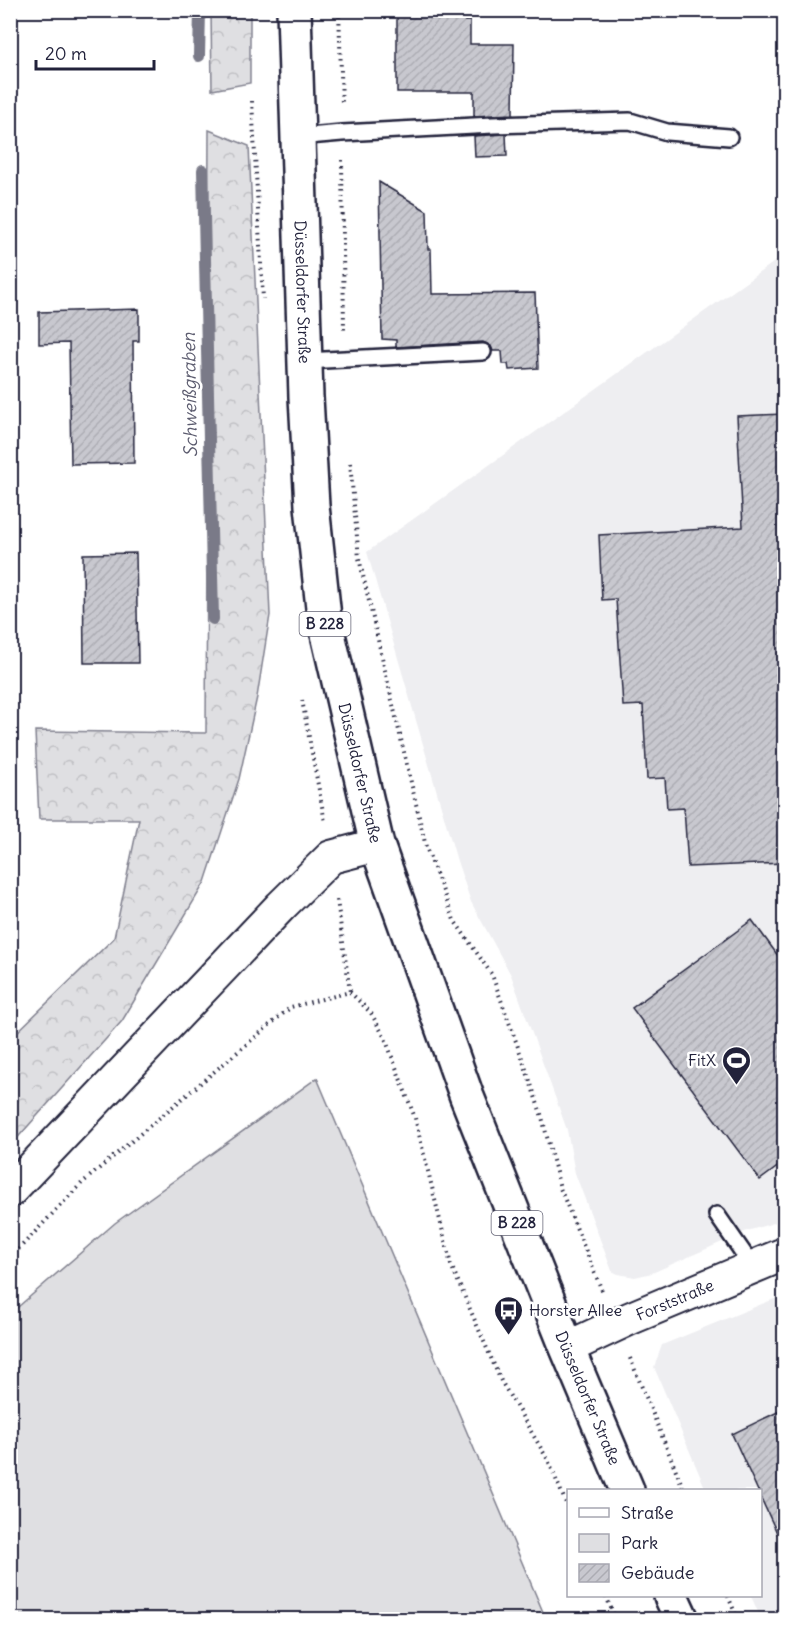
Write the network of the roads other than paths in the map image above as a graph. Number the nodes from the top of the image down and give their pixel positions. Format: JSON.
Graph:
{"nodes":[{"id":1,"x":294,"y":10,"type":"edge"},
{"id":2,"x":297,"y":137,"type":"junction"},
{"id":3,"x":729,"y":137,"type":"dead end"},
{"id":4,"x":483,"y":352,"type":"dead end"},
{"id":5,"x":305,"y":361,"type":"junction"},
{"id":6,"x":377,"y":845,"type":"junction"},
{"id":7,"x":10,"y":1191,"type":"edge"},
{"id":8,"x":717,"y":1215,"type":"dead end"},
{"id":9,"x":784,"y":1254,"type":"edge"},
{"id":10,"x":753,"y":1267,"type":"junction"},
{"id":11,"x":567,"y":1348,"type":"junction"},
{"id":12,"x":626,"y":1489,"type":"edge"},
{"id":13,"x":672,"y":1597,"type":"edge"},
{"id":14,"x":682,"y":1620,"type":"edge"}],
"edges":[{"from":1,"to":2,"type":"main road","name":"Düsseldorfer Straße","number":"B 228"},
{"from":2,"to":3,"type":"lane"},
{"from":2,"to":5,"type":"main road","name":"Düsseldorfer Straße","number":"B 228"},
{"from":4,"to":5,"type":"lane"},
{"from":5,"to":6,"type":"main road","name":"Düsseldorfer Straße","number":"B 228"},
{"from":6,"to":7,"type":"street"},
{"from":6,"to":11,"type":"main road","name":"Düsseldorfer Straße","number":"B 228"},
{"from":8,"to":10,"type":"lane"},
{"from":9,"to":10,"type":"street","name":"Forststraße"},
{"from":10,"to":11,"type":"street","name":"Forststraße"},
{"from":11,"to":12,"type":"main road","name":"Düsseldorfer Straße","number":"B 228"},
{"from":13,"to":14,"type":"main road"}]}
